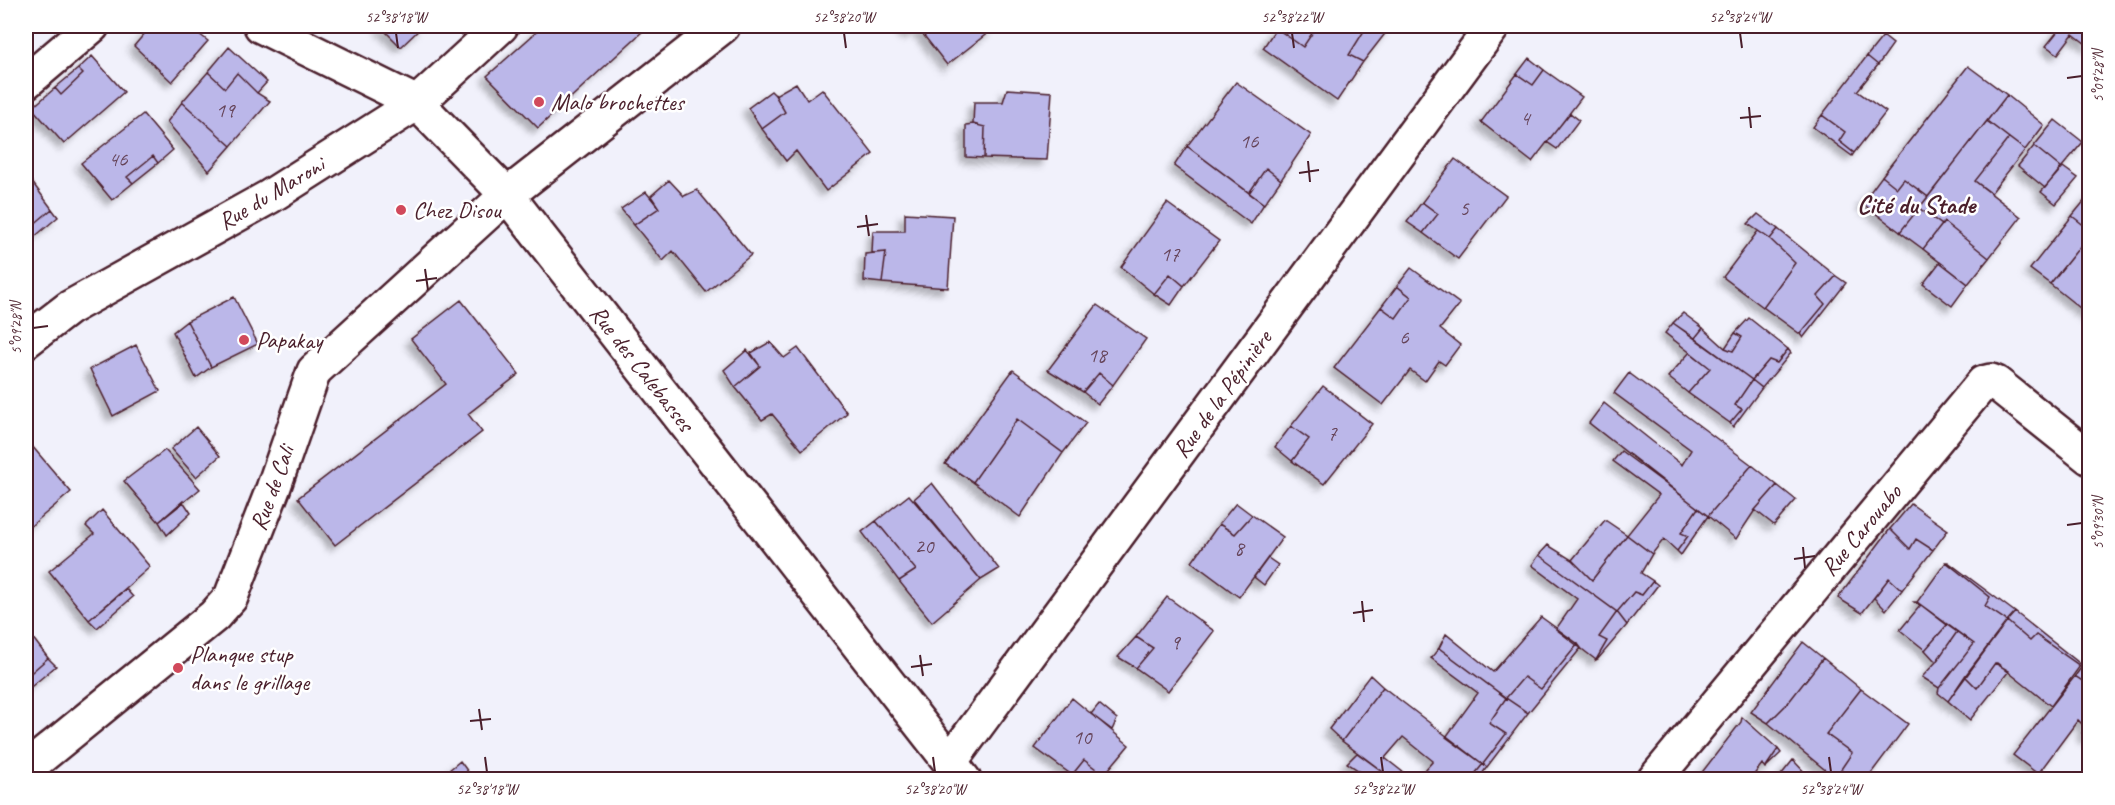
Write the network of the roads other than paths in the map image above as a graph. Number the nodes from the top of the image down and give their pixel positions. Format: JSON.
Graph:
{"nodes":[{"id":1,"x":92,"y":26,"type":"edge"},
{"id":2,"x":261,"y":26,"type":"edge"},
{"id":3,"x":501,"y":26,"type":"edge"},
{"id":4,"x":723,"y":26,"type":"edge"},
{"id":5,"x":1493,"y":26,"type":"edge"},
{"id":6,"x":26,"y":82,"type":"edge"},
{"id":7,"x":417,"y":103,"type":"junction"},
{"id":8,"x":507,"y":195,"type":"junction"},
{"id":9,"x":26,"y":340,"type":"edge"},
{"id":10,"x":2090,"y":458,"type":"edge"},
{"id":11,"x":26,"y":769,"type":"edge"},
{"id":12,"x":957,"y":771,"type":"edge"},
{"id":13,"x":1654,"y":780,"type":"edge"}],
"edges":[{"from":1,"to":6,"type":"street"},
{"from":2,"to":7,"type":"street","name":"Rue des Calebasses"},
{"from":3,"to":7,"type":"street","name":"Rue du Maroni"},
{"from":4,"to":8,"type":"street","name":"Rue de Cali"},
{"from":5,"to":12,"type":"street","name":"Rue de la Pépinière"},
{"from":7,"to":8,"type":"street","name":"Rue des Calebasses"},
{"from":7,"to":9,"type":"street","name":"Rue du Maroni"},
{"from":8,"to":11,"type":"street","name":"Rue de Cali"},
{"from":8,"to":12,"type":"street","name":"Rue des Calebasses"},
{"from":10,"to":13,"type":"street","name":"Rue Carouabo"}]}
